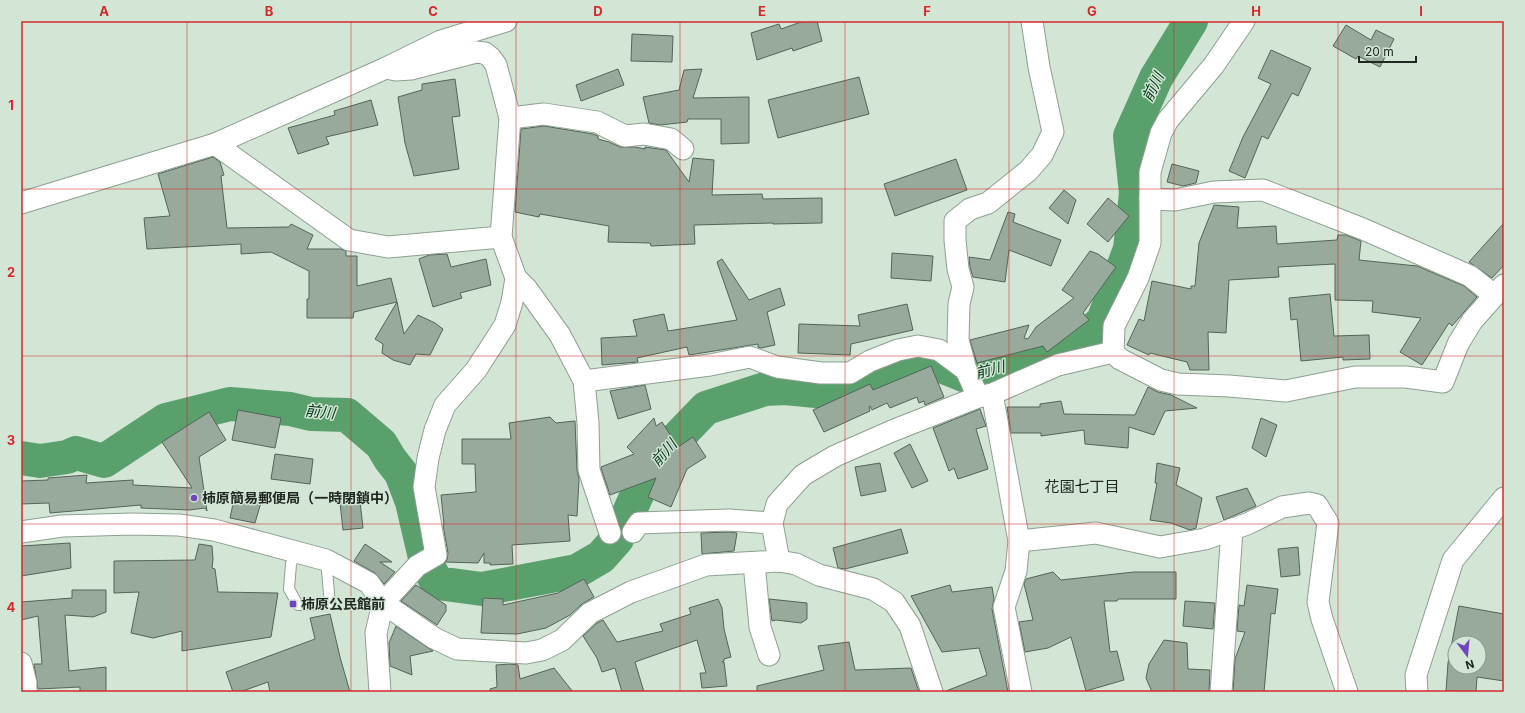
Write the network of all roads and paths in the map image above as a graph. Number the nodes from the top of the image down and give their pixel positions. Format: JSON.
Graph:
{"nodes":[{"id":1,"x":506,"y":21,"type":"edge"},
{"id":2,"x":1032,"y":21,"type":"edge"},
{"id":3,"x":1244,"y":21,"type":"edge"},
{"id":4,"x":386,"y":68,"type":"junction"},
{"id":5,"x":510,"y":118,"type":"junction"},
{"id":6,"x":215,"y":144,"type":"junction"},
{"id":7,"x":683,"y":149,"type":"dead end"},
{"id":8,"x":1150,"y":199,"type":"junction"},
{"id":9,"x":21,"y":203,"type":"edge"},
{"id":10,"x":501,"y":237,"type":"junction"},
{"id":11,"x":516,"y":278,"type":"junction"},
{"id":12,"x":1499,"y":290,"type":"edge"},
{"id":13,"x":1113,"y":352,"type":"junction"},
{"id":14,"x":584,"y":381,"type":"junction"},
{"id":15,"x":977,"y":386,"type":"junction"},
{"id":16,"x":1504,"y":498,"type":"edge"},
{"id":17,"x":772,"y":523,"type":"junction"},
{"id":18,"x":1232,"y":529,"type":"junction"},
{"id":19,"x":21,"y":532,"type":"edge"},
{"id":20,"x":633,"y":532,"type":"dead end"},
{"id":21,"x":610,"y":533,"type":"dead end"},
{"id":22,"x":1019,"y":542,"type":"junction"},
{"id":23,"x":296,"y":552,"type":"junction"},
{"id":24,"x":326,"y":560,"type":"junction"},
{"id":25,"x":779,"y":561,"type":"junction"},
{"id":26,"x":754,"y":563,"type":"junction"},
{"id":27,"x":383,"y":603,"type":"junction"},
{"id":28,"x":769,"y":655,"type":"dead end"},
{"id":29,"x":21,"y":663,"type":"edge"},
{"id":30,"x":26,"y":692,"type":"edge"},
{"id":31,"x":380,"y":692,"type":"edge"},
{"id":32,"x":932,"y":692,"type":"edge"},
{"id":33,"x":1021,"y":692,"type":"edge"},
{"id":34,"x":1221,"y":692,"type":"edge"},
{"id":35,"x":1347,"y":692,"type":"edge"},
{"id":36,"x":1417,"y":692,"type":"edge"}],
"edges":[{"from":1,"to":4,"type":"street"},
{"from":2,"to":15,"type":"street"},
{"from":3,"to":8,"type":"street"},
{"from":4,"to":5,"type":"street"},
{"from":4,"to":6,"type":"street"},
{"from":5,"to":7,"type":"street"},
{"from":5,"to":10,"type":"street"},
{"from":6,"to":9,"type":"street"},
{"from":6,"to":10,"type":"street"},
{"from":8,"to":12,"type":"street"},
{"from":8,"to":13,"type":"street"},
{"from":10,"to":11,"type":"street"},
{"from":11,"to":14,"type":"street"},
{"from":11,"to":27,"type":"street"},
{"from":12,"to":13,"type":"street"},
{"from":13,"to":15,"type":"street"},
{"from":14,"to":15,"type":"street"},
{"from":14,"to":21,"type":"street"},
{"from":15,"to":17,"type":"street"},
{"from":15,"to":22,"type":"street"},
{"from":16,"to":36,"type":"street"},
{"from":17,"to":20,"type":"street"},
{"from":17,"to":25,"type":"street"},
{"from":18,"to":22,"type":"street"},
{"from":18,"to":34,"type":"street"},
{"from":18,"to":35,"type":"street"},
{"from":19,"to":23,"type":"street"},
{"from":22,"to":33,"type":"street"},
{"from":23,"to":24,"type":"street"},
{"from":23,"to":24,"type":"lane"},
{"from":24,"to":27,"type":"street"},
{"from":25,"to":26,"type":"street"},
{"from":25,"to":32,"type":"street"},
{"from":26,"to":27,"type":"street"},
{"from":26,"to":28,"type":"street"},
{"from":27,"to":31,"type":"street"},
{"from":29,"to":30,"type":"street"}]}
